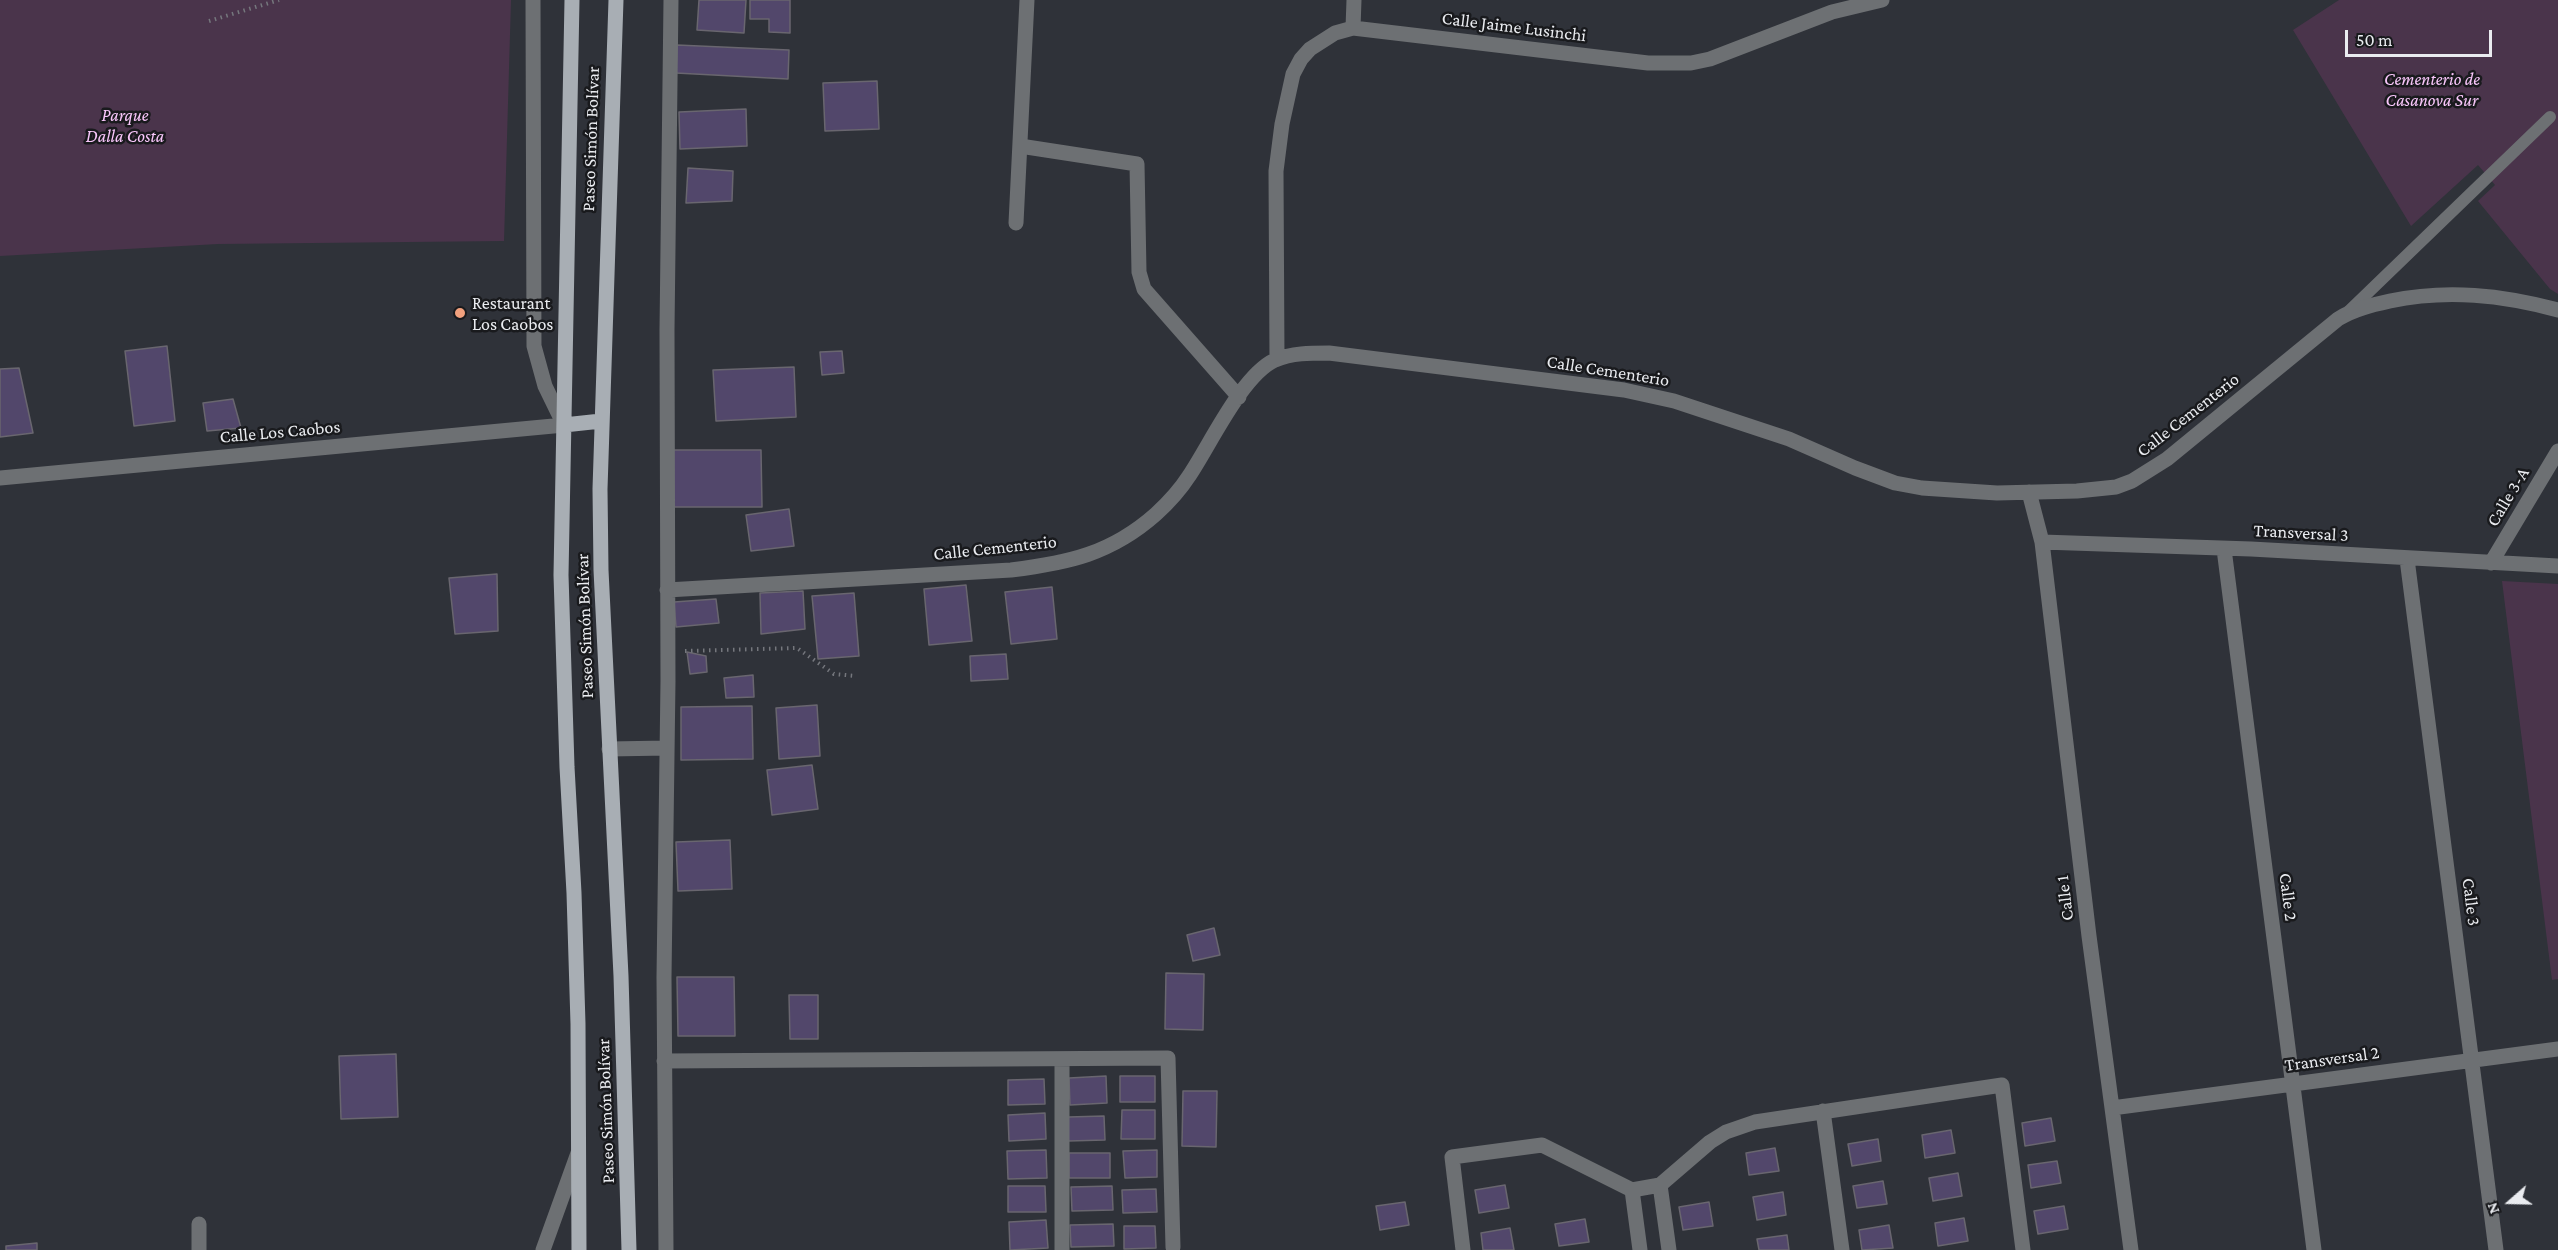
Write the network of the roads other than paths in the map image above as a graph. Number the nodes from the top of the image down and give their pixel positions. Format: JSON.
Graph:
{"nodes":[{"id":1,"x":533,"y":0,"type":"edge"},
{"id":2,"x":572,"y":0,"type":"edge"},
{"id":3,"x":616,"y":0,"type":"edge"},
{"id":4,"x":671,"y":0,"type":"edge"},
{"id":5,"x":1027,"y":0,"type":"edge"},
{"id":6,"x":1354,"y":0,"type":"edge"},
{"id":7,"x":1882,"y":0,"type":"edge"},
{"id":8,"x":1353,"y":28,"type":"junction"},
{"id":9,"x":2550,"y":117,"type":"dead end"},
{"id":10,"x":1020,"y":146,"type":"junction"},
{"id":11,"x":1016,"y":223,"type":"dead end"},
{"id":12,"x":2558,"y":310,"type":"edge"},
{"id":13,"x":2346,"y":314,"type":"junction"},
{"id":14,"x":1277,"y":359,"type":"junction"},
{"id":15,"x":1239,"y":397,"type":"junction"},
{"id":16,"x":602,"y":421,"type":"junction"},
{"id":17,"x":564,"y":425,"type":"junction"},
{"id":18,"x":2558,"y":451,"type":"edge"},
{"id":19,"x":0,"y":478,"type":"edge"},
{"id":20,"x":2030,"y":492,"type":"junction"},
{"id":21,"x":2042,"y":542,"type":"junction"},
{"id":22,"x":2224,"y":549,"type":"junction"},
{"id":23,"x":2407,"y":559,"type":"junction"},
{"id":24,"x":2492,"y":563,"type":"junction"},
{"id":25,"x":2558,"y":566,"type":"edge"},
{"id":26,"x":667,"y":590,"type":"junction"},
{"id":27,"x":667,"y":748,"type":"junction"},
{"id":28,"x":609,"y":749,"type":"junction"},
{"id":29,"x":2558,"y":1049,"type":"edge"},
{"id":30,"x":1062,"y":1059,"type":"junction"},
{"id":31,"x":2471,"y":1060,"type":"junction"},
{"id":32,"x":664,"y":1061,"type":"junction"},
{"id":33,"x":2293,"y":1084,"type":"junction"},
{"id":34,"x":2112,"y":1108,"type":"junction"},
{"id":35,"x":1823,"y":1111,"type":"junction"},
{"id":36,"x":580,"y":1147,"type":"junction"},
{"id":37,"x":1660,"y":1185,"type":"junction"},
{"id":38,"x":1632,"y":1190,"type":"junction"},
{"id":39,"x":199,"y":1224,"type":"dead end"},
{"id":40,"x":1173,"y":1247,"type":"dead end"},
{"id":41,"x":199,"y":1250,"type":"edge"},
{"id":42,"x":543,"y":1250,"type":"edge"},
{"id":43,"x":579,"y":1250,"type":"edge"},
{"id":44,"x":629,"y":1250,"type":"edge"},
{"id":45,"x":666,"y":1250,"type":"edge"},
{"id":46,"x":1062,"y":1250,"type":"edge"},
{"id":47,"x":1463,"y":1250,"type":"edge"},
{"id":48,"x":1640,"y":1250,"type":"edge"},
{"id":49,"x":1669,"y":1250,"type":"edge"},
{"id":50,"x":1842,"y":1250,"type":"edge"},
{"id":51,"x":2023,"y":1250,"type":"edge"},
{"id":52,"x":2131,"y":1250,"type":"edge"},
{"id":53,"x":2314,"y":1250,"type":"edge"},
{"id":54,"x":2496,"y":1250,"type":"edge"}],
"edges":[{"from":1,"to":17,"type":"street","name":"Paseo Simón Bolívar"},
{"from":2,"to":17,"type":"main road","name":"Paseo Simón Bolívar"},
{"from":3,"to":16,"type":"main road","name":"Paseo Simón Bolívar"},
{"from":4,"to":26,"type":"street"},
{"from":5,"to":10,"type":"street"},
{"from":6,"to":8,"type":"street"},
{"from":7,"to":8,"type":"street","name":"Calle Jaime Lusinchi"},
{"from":8,"to":14,"type":"street","name":"Calle Jaime Lusinchi"},
{"from":9,"to":13,"type":"lane"},
{"from":10,"to":11,"type":"street"},
{"from":10,"to":15,"type":"street"},
{"from":12,"to":13,"type":"street","name":"Calle Cementerio"},
{"from":13,"to":20,"type":"street","name":"Calle Cementerio"},
{"from":14,"to":15,"type":"street","name":"Calle Cementerio"},
{"from":14,"to":20,"type":"street","name":"Calle Cementerio"},
{"from":15,"to":26,"type":"street","name":"Calle Cementerio"},
{"from":16,"to":17,"type":"main road"},
{"from":16,"to":28,"type":"main road","name":"Paseo Simón Bolívar"},
{"from":17,"to":19,"type":"street","name":"Calle Los Caobos"},
{"from":17,"to":36,"type":"main road","name":"Paseo Simón Bolívar"},
{"from":18,"to":24,"type":"street","name":"Calle 3-A"},
{"from":20,"to":21,"type":"street","name":"Calle 1"},
{"from":21,"to":22,"type":"street","name":"Transversal 3"},
{"from":21,"to":34,"type":"street","name":"Calle 1"},
{"from":22,"to":23,"type":"street","name":"Transversal 3"},
{"from":22,"to":33,"type":"street","name":"Calle 2"},
{"from":23,"to":24,"type":"street","name":"Transversal 3"},
{"from":23,"to":31,"type":"street","name":"Calle 3"},
{"from":24,"to":25,"type":"street","name":"Transversal 3"},
{"from":26,"to":27,"type":"street"},
{"from":27,"to":28,"type":"street"},
{"from":27,"to":32,"type":"street"},
{"from":28,"to":44,"type":"main road","name":"Paseo Simón Bolívar"},
{"from":29,"to":31,"type":"street","name":"Transversal 2"},
{"from":30,"to":32,"type":"street"},
{"from":30,"to":40,"type":"street"},
{"from":30,"to":46,"type":"street"},
{"from":31,"to":33,"type":"street","name":"Transversal 2"},
{"from":31,"to":54,"type":"street","name":"Calle 3"},
{"from":32,"to":45,"type":"street"},
{"from":33,"to":34,"type":"street","name":"Transversal 2"},
{"from":33,"to":53,"type":"street","name":"Calle 2"},
{"from":34,"to":52,"type":"street","name":"Calle 1"},
{"from":35,"to":37,"type":"street"},
{"from":35,"to":50,"type":"street"},
{"from":35,"to":51,"type":"street"},
{"from":36,"to":42,"type":"street"},
{"from":36,"to":43,"type":"main road","name":"Paseo Simón Bolívar"},
{"from":37,"to":38,"type":"street"},
{"from":37,"to":49,"type":"street"},
{"from":38,"to":47,"type":"street"},
{"from":38,"to":48,"type":"street"},
{"from":39,"to":41,"type":"street"}]}
